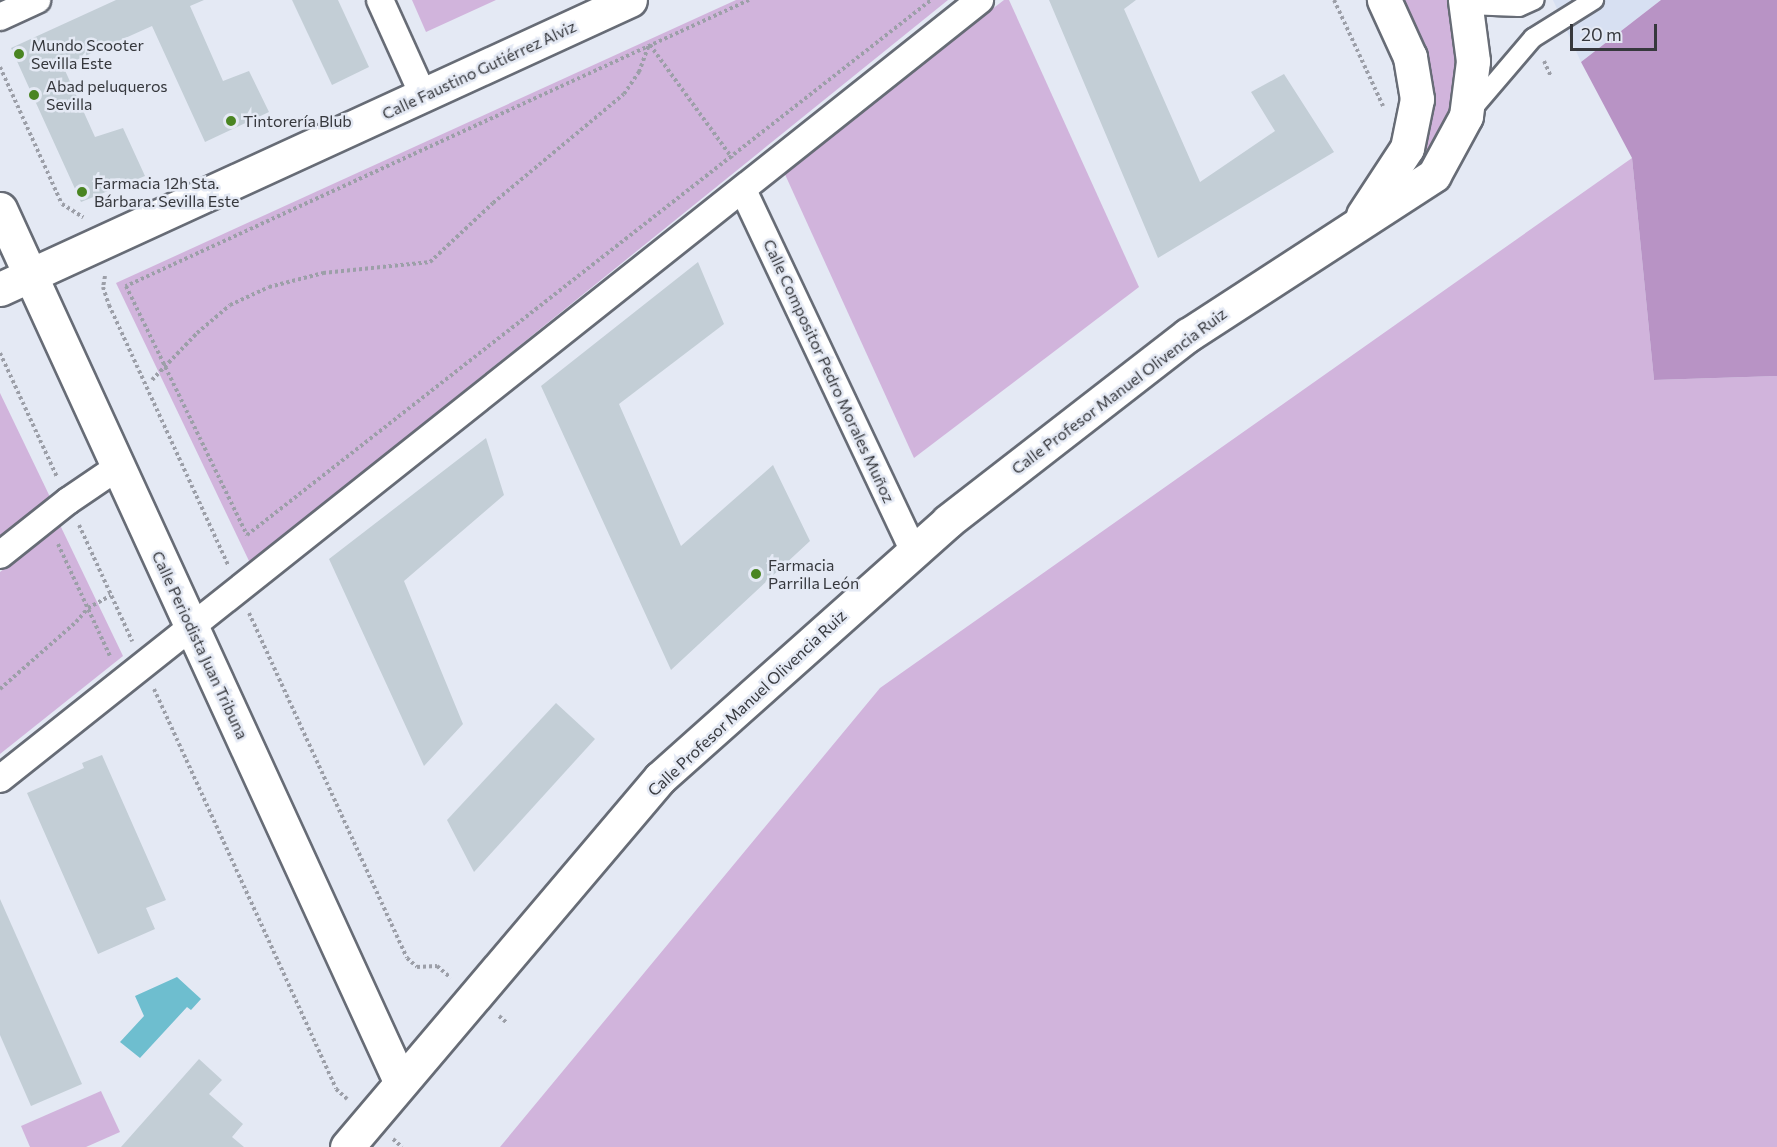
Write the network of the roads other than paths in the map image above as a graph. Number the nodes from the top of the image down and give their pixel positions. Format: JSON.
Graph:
{"nodes":[{"id":1,"x":37,"y":0,"type":"edge"},
{"id":2,"x":380,"y":0,"type":"edge"},
{"id":3,"x":630,"y":0,"type":"edge"},
{"id":4,"x":980,"y":0,"type":"edge"},
{"id":5,"x":1384,"y":0,"type":"edge"},
{"id":6,"x":1535,"y":0,"type":"edge"},
{"id":7,"x":1594,"y":0,"type":"edge"},
{"id":8,"x":1466,"y":2,"type":"edge"},
{"id":9,"x":0,"y":17,"type":"edge"},
{"id":10,"x":423,"y":95,"type":"junction"},
{"id":11,"x":1466,"y":116,"type":"junction"},
{"id":12,"x":747,"y":187,"type":"junction"},
{"id":13,"x":0,"y":209,"type":"edge"},
{"id":14,"x":1359,"y":222,"type":"junction"},
{"id":15,"x":30,"y":275,"type":"junction"},
{"id":16,"x":0,"y":289,"type":"edge"},
{"id":17,"x":118,"y":467,"type":"junction"},
{"id":18,"x":914,"y":551,"type":"junction"},
{"id":19,"x":0,"y":555,"type":"edge"},
{"id":20,"x":192,"y":627,"type":"junction"},
{"id":21,"x":0,"y":779,"type":"edge"},
{"id":22,"x":400,"y":1081,"type":"junction"},
{"id":23,"x":347,"y":1147,"type":"edge"}],
"edges":[{"from":1,"to":9,"type":"street"},
{"from":2,"to":10,"type":"street"},
{"from":3,"to":10,"type":"street","name":"Calle Faustino Gutiérrez Alviz"},
{"from":4,"to":12,"type":"street"},
{"from":5,"to":14,"type":"street"},
{"from":6,"to":8,"type":"lane"},
{"from":7,"to":11,"type":"lane"},
{"from":8,"to":11,"type":"street"},
{"from":10,"to":15,"type":"street","name":"Calle Faustino Gutiérrez Alviz"},
{"from":11,"to":14,"type":"street","name":"Calle Profesor Manuel Olivencia Ruiz"},
{"from":12,"to":18,"type":"street","name":"Calle Compositor Pedro Morales Muñoz"},
{"from":12,"to":20,"type":"street"},
{"from":13,"to":15,"type":"street","name":"Calle Periodista Juan Tribuna"},
{"from":14,"to":18,"type":"street","name":"Calle Profesor Manuel Olivencia Ruiz"},
{"from":15,"to":16,"type":"street","name":"Calle Faustino Gutiérrez Alviz"},
{"from":15,"to":17,"type":"street","name":"Calle Periodista Juan Tribuna"},
{"from":17,"to":19,"type":"street"},
{"from":17,"to":20,"type":"street","name":"Calle Periodista Juan Tribuna"},
{"from":18,"to":22,"type":"street","name":"Calle Profesor Manuel Olivencia Ruiz"},
{"from":20,"to":21,"type":"street"},
{"from":20,"to":22,"type":"street","name":"Calle Periodista Juan Tribuna"},
{"from":22,"to":23,"type":"street","name":"Calle Profesor Manuel Olivencia Ruiz"}]}
